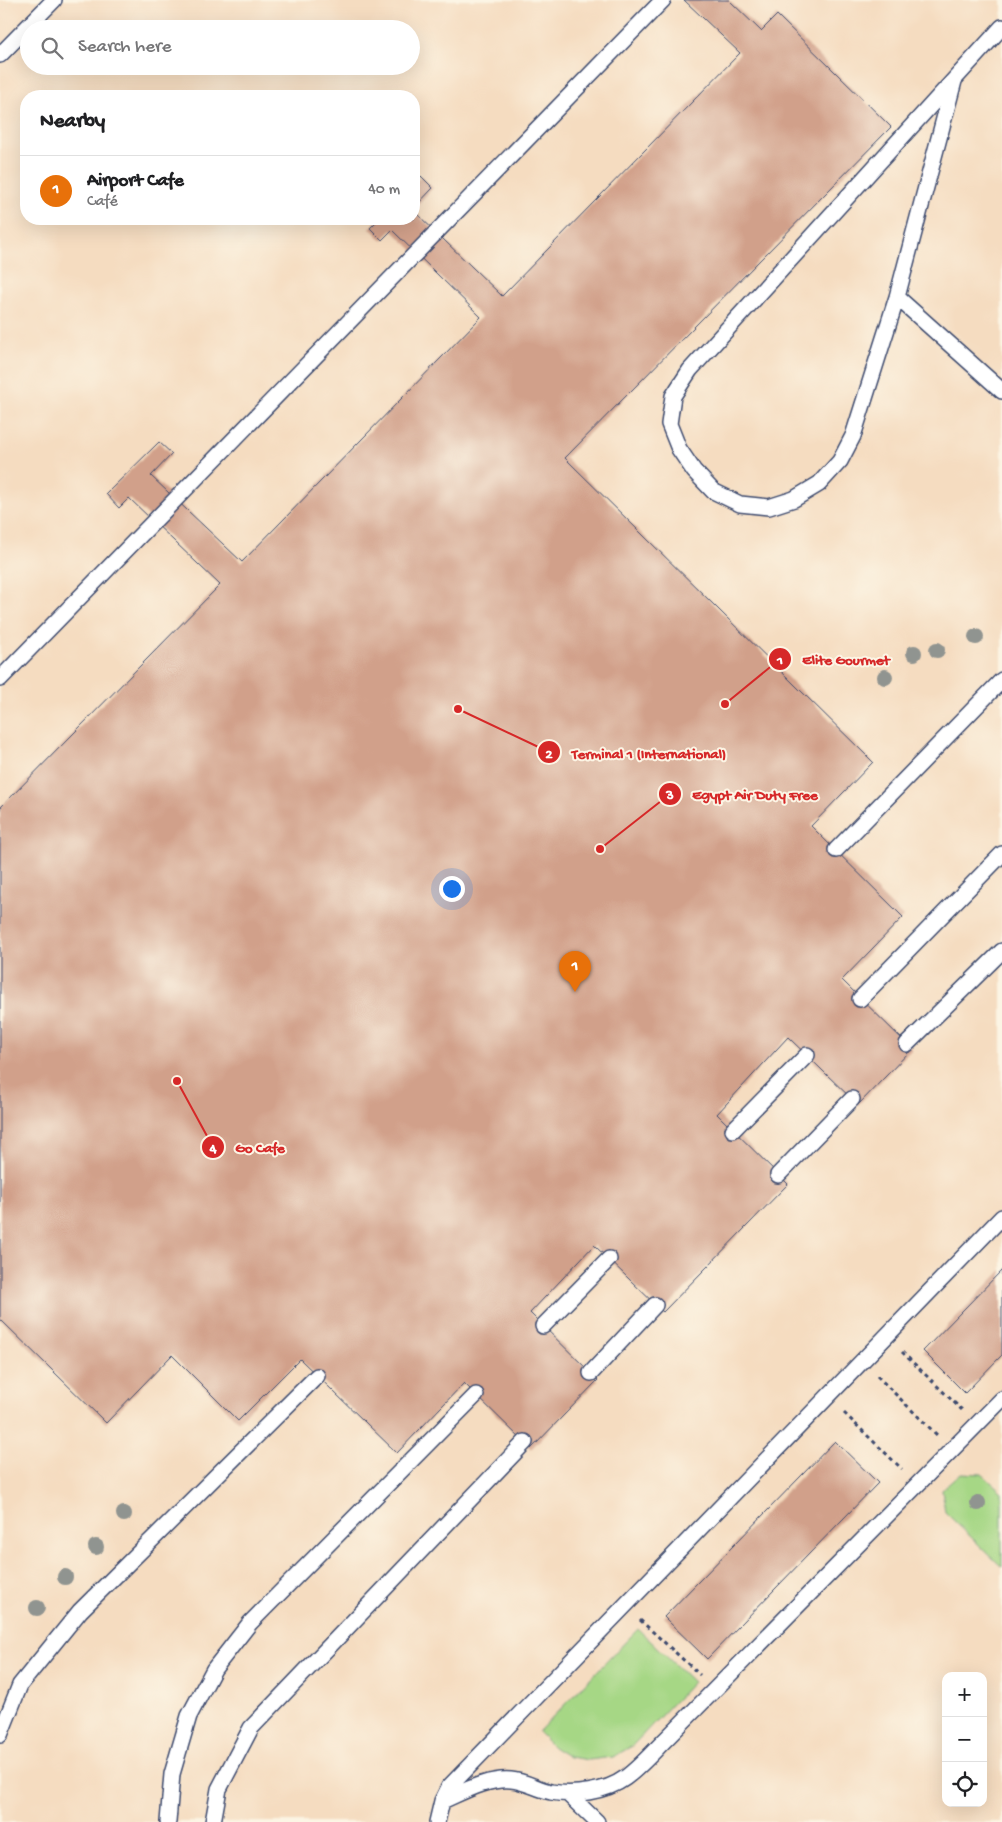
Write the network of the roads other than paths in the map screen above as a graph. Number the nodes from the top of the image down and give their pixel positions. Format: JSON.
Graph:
{"nodes":[{"id":1,"x":54,"y":0,"type":"edge"},
{"id":2,"x":663,"y":0,"type":"edge"},
{"id":3,"x":34,"y":20,"type":"edge"},
{"id":4,"x":1002,"y":28,"type":"edge"},
{"id":5,"x":20,"y":35,"type":"edge"},
{"id":6,"x":0,"y":55,"type":"edge"},
{"id":7,"x":954,"y":81,"type":"junction"},
{"id":8,"x":897,"y":297,"type":"junction"},
{"id":9,"x":1002,"y":391,"type":"edge"},
{"id":10,"x":0,"y":679,"type":"edge"},
{"id":11,"x":1002,"y":680,"type":"edge"},
{"id":12,"x":836,"y":850,"type":"dead end"},
{"id":13,"x":1002,"y":854,"type":"edge"},
{"id":14,"x":1002,"y":951,"type":"edge"},
{"id":15,"x":860,"y":998,"type":"dead end"},
{"id":16,"x":907,"y":1044,"type":"dead end"},
{"id":17,"x":807,"y":1055,"type":"dead end"},
{"id":18,"x":852,"y":1100,"type":"dead end"},
{"id":19,"x":733,"y":1130,"type":"dead end"},
{"id":20,"x":778,"y":1175,"type":"dead end"},
{"id":21,"x":1002,"y":1217,"type":"edge"},
{"id":22,"x":609,"y":1259,"type":"dead end"},
{"id":23,"x":655,"y":1305,"type":"dead end"},
{"id":24,"x":543,"y":1326,"type":"dead end"},
{"id":25,"x":591,"y":1373,"type":"dead end"},
{"id":26,"x":317,"y":1376,"type":"dead end"},
{"id":27,"x":476,"y":1395,"type":"dead end"},
{"id":28,"x":1002,"y":1399,"type":"edge"},
{"id":29,"x":525,"y":1442,"type":"dead end"},
{"id":30,"x":0,"y":1735,"type":"edge"},
{"id":31,"x":568,"y":1794,"type":"junction"},
{"id":32,"x":442,"y":1801,"type":"junction"},
{"id":33,"x":168,"y":1822,"type":"edge"},
{"id":34,"x":213,"y":1822,"type":"edge"},
{"id":35,"x":437,"y":1822,"type":"edge"},
{"id":36,"x":597,"y":1822,"type":"edge"}],
"edges":[{"from":1,"to":3,"type":"lane"},
{"from":2,"to":10,"type":"lane"},
{"from":4,"to":7,"type":"lane"},
{"from":5,"to":6,"type":"lane"},
{"from":7,"to":8,"type":"lane"},
{"from":7,"to":8,"type":"lane"},
{"from":8,"to":9,"type":"lane"},
{"from":11,"to":12,"type":"lane"},
{"from":13,"to":15,"type":"lane"},
{"from":14,"to":16,"type":"lane"},
{"from":17,"to":19,"type":"lane"},
{"from":18,"to":20,"type":"lane"},
{"from":21,"to":32,"type":"lane"},
{"from":22,"to":24,"type":"lane"},
{"from":23,"to":25,"type":"lane"},
{"from":26,"to":30,"type":"lane"},
{"from":27,"to":33,"type":"lane"},
{"from":28,"to":31,"type":"lane"},
{"from":29,"to":34,"type":"lane"},
{"from":31,"to":32,"type":"lane"},
{"from":31,"to":36,"type":"lane"},
{"from":32,"to":35,"type":"lane"}]}
